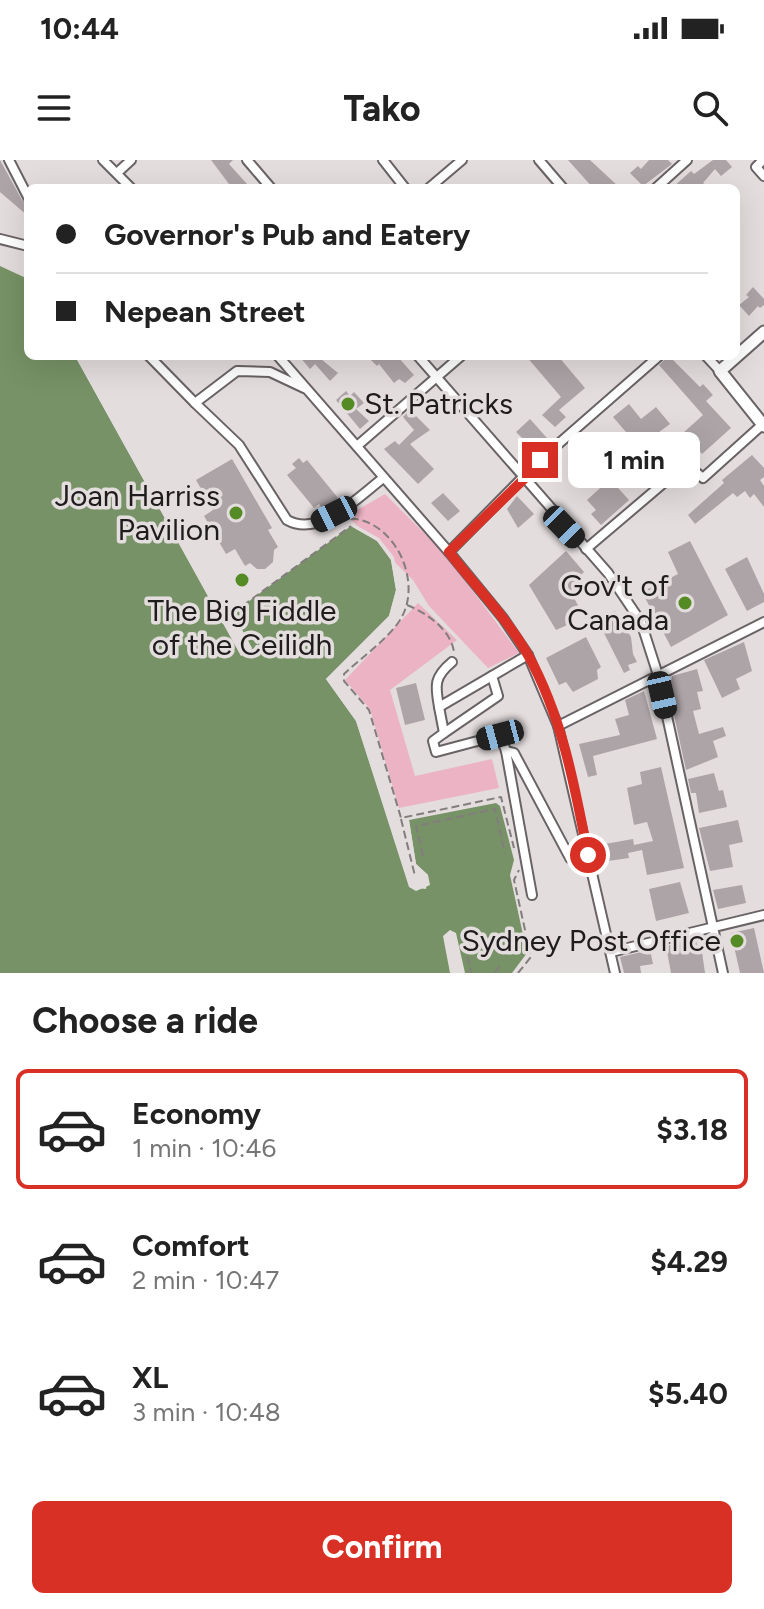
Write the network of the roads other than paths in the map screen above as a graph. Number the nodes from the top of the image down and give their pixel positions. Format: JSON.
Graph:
{"nodes":[{"id":1,"x":9,"y":160,"type":"edge"},
{"id":2,"x":103,"y":160,"type":"edge"},
{"id":3,"x":131,"y":160,"type":"edge"},
{"id":4,"x":247,"y":160,"type":"edge"},
{"id":5,"x":383,"y":160,"type":"edge"},
{"id":6,"x":462,"y":160,"type":"edge"},
{"id":7,"x":539,"y":160,"type":"edge"},
{"id":8,"x":763,"y":160,"type":"edge"},
{"id":9,"x":684,"y":161,"type":"edge"},
{"id":10,"x":117,"y":173,"type":"junction"},
{"id":11,"x":764,"y":176,"type":"edge"},
{"id":12,"x":127,"y":184,"type":"edge"},
{"id":13,"x":268,"y":184,"type":"edge"},
{"id":14,"x":402,"y":184,"type":"edge"},
{"id":15,"x":434,"y":184,"type":"edge"},
{"id":16,"x":560,"y":184,"type":"edge"},
{"id":17,"x":660,"y":184,"type":"edge"},
{"id":18,"x":24,"y":189,"type":"edge"},
{"id":19,"x":0,"y":239,"type":"edge"},
{"id":20,"x":24,"y":245,"type":"edge"},
{"id":21,"x":764,"y":332,"type":"edge"},
{"id":22,"x":740,"y":353,"type":"edge"},
{"id":23,"x":153,"y":360,"type":"edge"},
{"id":24,"x":282,"y":360,"type":"edge"},
{"id":25,"x":422,"y":360,"type":"edge"},
{"id":26,"x":457,"y":360,"type":"edge"},
{"id":27,"x":654,"y":360,"type":"edge"},
{"id":28,"x":710,"y":360,"type":"edge"},
{"id":29,"x":732,"y":360,"type":"edge"},
{"id":30,"x":720,"y":371,"type":"junction"},
{"id":31,"x":438,"y":377,"type":"junction"},
{"id":32,"x":308,"y":390,"type":"junction"},
{"id":33,"x":195,"y":403,"type":"junction"},
{"id":34,"x":763,"y":425,"type":"edge"},
{"id":35,"x":357,"y":446,"type":"junction"},
{"id":36,"x":382,"y":479,"type":"junction"},
{"id":37,"x":524,"y":479,"type":"junction"},
{"id":38,"x":586,"y":549,"type":"junction"},
{"id":39,"x":449,"y":552,"type":"junction"},
{"id":40,"x":764,"y":622,"type":"edge"},
{"id":41,"x":528,"y":655,"type":"junction"},
{"id":42,"x":452,"y":662,"type":"road end"},
{"id":43,"x":492,"y":676,"type":"junction"},
{"id":44,"x":658,"y":678,"type":"junction"},
{"id":45,"x":439,"y":707,"type":"junction"},
{"id":46,"x":558,"y":726,"type":"junction"},
{"id":47,"x":444,"y":733,"type":"junction"},
{"id":48,"x":506,"y":751,"type":"junction"},
{"id":49,"x":588,"y":855,"type":"junction"},
{"id":50,"x":532,"y":895,"type":"dead end"},
{"id":51,"x":764,"y":915,"type":"edge"},
{"id":52,"x":713,"y":926,"type":"junction"},
{"id":53,"x":611,"y":952,"type":"junction"},
{"id":54,"x":615,"y":973,"type":"edge"},
{"id":55,"x":723,"y":973,"type":"edge"}],
"edges":[{"from":1,"to":18,"type":"street"},
{"from":2,"to":10,"type":"street"},
{"from":3,"to":10,"type":"street"},
{"from":4,"to":13,"type":"street"},
{"from":5,"to":14,"type":"street"},
{"from":6,"to":15,"type":"street"},
{"from":7,"to":16,"type":"street"},
{"from":8,"to":11,"type":"street"},
{"from":9,"to":17,"type":"street"},
{"from":10,"to":12,"type":"street"},
{"from":19,"to":20,"type":"street"},
{"from":21,"to":22,"type":"main road"},
{"from":23,"to":33,"type":"street"},
{"from":24,"to":32,"type":"street"},
{"from":25,"to":31,"type":"street"},
{"from":26,"to":31,"type":"street"},
{"from":27,"to":37,"type":"street"},
{"from":28,"to":30,"type":"street"},
{"from":29,"to":30,"type":"main road"},
{"from":30,"to":34,"type":"main road"},
{"from":31,"to":35,"type":"street"},
{"from":31,"to":37,"type":"street"},
{"from":32,"to":33,"type":"street"},
{"from":32,"to":35,"type":"street"},
{"from":33,"to":36,"type":"street"},
{"from":34,"to":38,"type":"street"},
{"from":35,"to":36,"type":"street"},
{"from":36,"to":39,"type":"street"},
{"from":37,"to":38,"type":"street"},
{"from":37,"to":39,"type":"street"},
{"from":38,"to":44,"type":"street"},
{"from":39,"to":41,"type":"street"},
{"from":40,"to":44,"type":"street"},
{"from":41,"to":43,"type":"street"},
{"from":41,"to":46,"type":"street"},
{"from":42,"to":45,"type":"street"},
{"from":43,"to":45,"type":"street"},
{"from":43,"to":47,"type":"street"},
{"from":44,"to":46,"type":"street"},
{"from":44,"to":52,"type":"street"},
{"from":45,"to":47,"type":"street"},
{"from":46,"to":49,"type":"street"},
{"from":47,"to":48,"type":"street"},
{"from":48,"to":49,"type":"street"},
{"from":48,"to":50,"type":"street"},
{"from":49,"to":53,"type":"street"},
{"from":51,"to":52,"type":"street"},
{"from":52,"to":53,"type":"street"},
{"from":52,"to":55,"type":"street"},
{"from":53,"to":54,"type":"street"}]}
